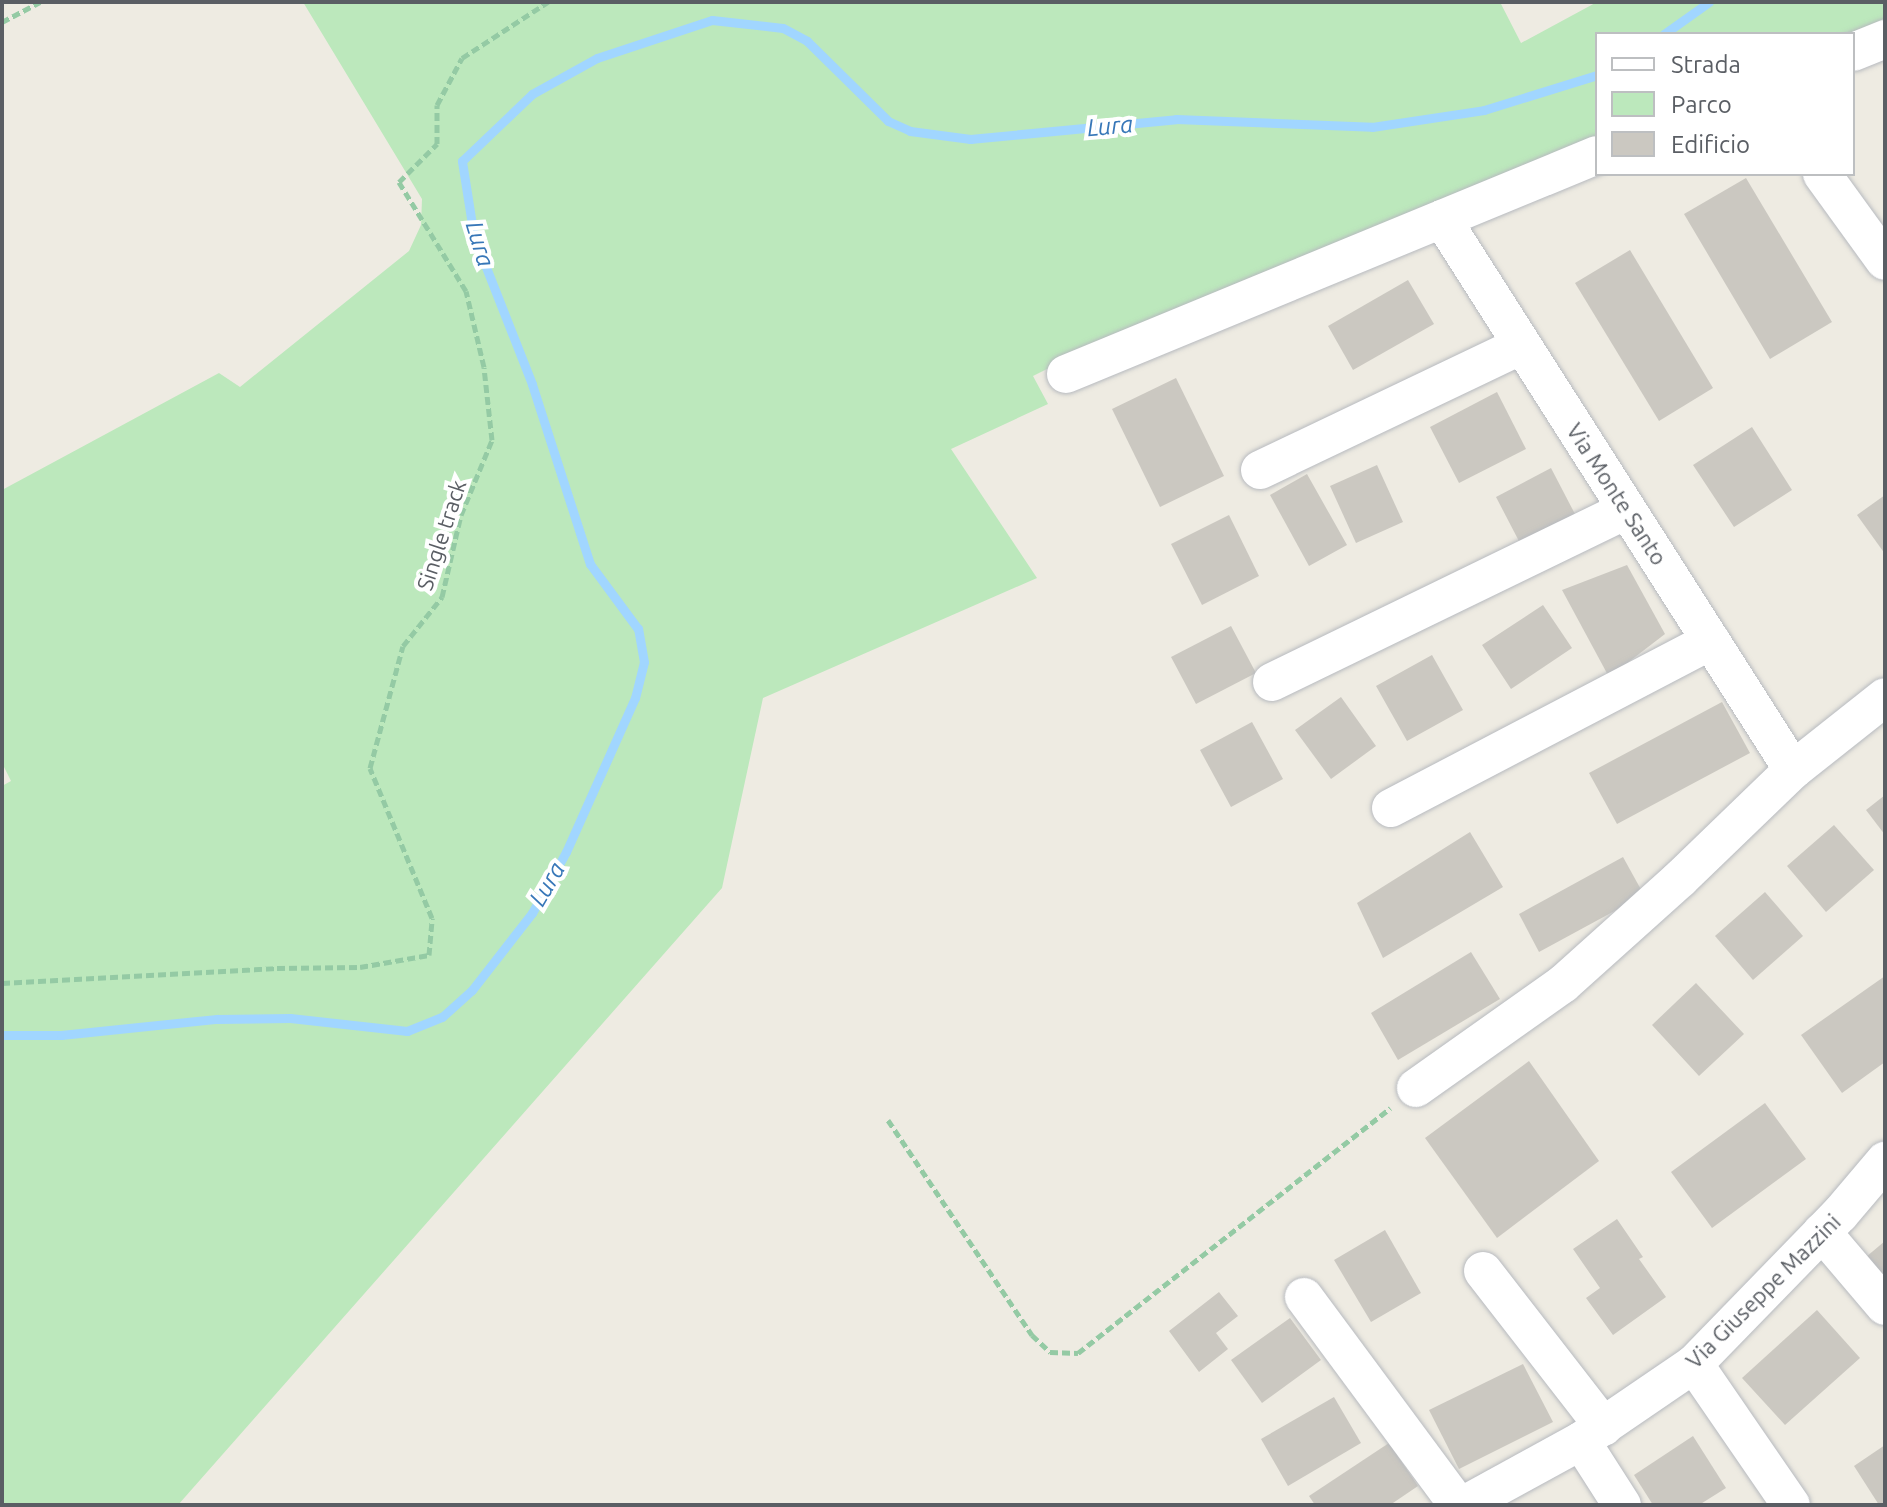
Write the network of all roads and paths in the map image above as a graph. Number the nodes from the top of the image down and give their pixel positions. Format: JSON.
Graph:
{"nodes":[{"id":1,"x":40,"y":2,"type":"edge"},
{"id":2,"x":548,"y":2,"type":"edge"},
{"id":3,"x":2,"y":22,"type":"edge"},
{"id":4,"x":1885,"y":39,"type":"edge"},
{"id":5,"x":1855,"y":51,"type":"edge"},
{"id":6,"x":1595,"y":156,"type":"edge"},
{"id":7,"x":1823,"y":176,"type":"edge"},
{"id":8,"x":1442,"y":219,"type":"junction"},
{"id":9,"x":1885,"y":261,"type":"edge"},
{"id":10,"x":1522,"y":345,"type":"junction"},
{"id":11,"x":1066,"y":374,"type":"dead end"},
{"id":12,"x":1260,"y":470,"type":"dead end"},
{"id":13,"x":1627,"y":510,"type":"junction"},
{"id":14,"x":1711,"y":641,"type":"junction"},
{"id":15,"x":1272,"y":682,"type":"dead end"},
{"id":16,"x":1885,"y":697,"type":"edge"},
{"id":17,"x":1793,"y":770,"type":"junction"},
{"id":18,"x":1391,"y":808,"type":"dead end"},
{"id":19,"x":2,"y":983,"type":"edge"},
{"id":20,"x":1416,"y":1088,"type":"joint"},
{"id":21,"x":888,"y":1120,"type":"dead end"},
{"id":22,"x":1885,"y":1161,"type":"edge"},
{"id":23,"x":1822,"y":1232,"type":"junction"},
{"id":24,"x":1483,"y":1271,"type":"dead end"},
{"id":25,"x":1304,"y":1297,"type":"dead end"},
{"id":26,"x":1885,"y":1306,"type":"edge"},
{"id":27,"x":1694,"y":1364,"type":"junction"},
{"id":28,"x":1592,"y":1434,"type":"junction"},
{"id":29,"x":1461,"y":1505,"type":"edge"},
{"id":30,"x":1622,"y":1505,"type":"edge"},
{"id":31,"x":1791,"y":1505,"type":"edge"}],
"edges":[{"from":1,"to":3,"type":"path"},
{"from":2,"to":19,"type":"path","name":"Single track"},
{"from":4,"to":5,"type":"street"},
{"from":6,"to":8,"type":"street"},
{"from":7,"to":9,"type":"street"},
{"from":8,"to":10,"type":"street","name":"Via Monte Santo"},
{"from":8,"to":11,"type":"street"},
{"from":10,"to":12,"type":"street"},
{"from":10,"to":13,"type":"street","name":"Via Monte Santo"},
{"from":13,"to":14,"type":"street","name":"Via Monte Santo"},
{"from":13,"to":15,"type":"street"},
{"from":14,"to":17,"type":"street","name":"Via Monte Santo"},
{"from":14,"to":18,"type":"street"},
{"from":16,"to":17,"type":"street"},
{"from":17,"to":20,"type":"street"},
{"from":20,"to":21,"type":"path"},
{"from":22,"to":23,"type":"street","name":"Via Giuseppe Mazzini"},
{"from":23,"to":26,"type":"street"},
{"from":23,"to":27,"type":"street","name":"Via Giuseppe Mazzini"},
{"from":24,"to":28,"type":"street"},
{"from":25,"to":29,"type":"street"},
{"from":27,"to":28,"type":"street","name":"Via Giuseppe Mazzini"},
{"from":27,"to":31,"type":"street"},
{"from":28,"to":29,"type":"street","name":"Via Giuseppe Mazzini"},
{"from":28,"to":30,"type":"street"}]}
